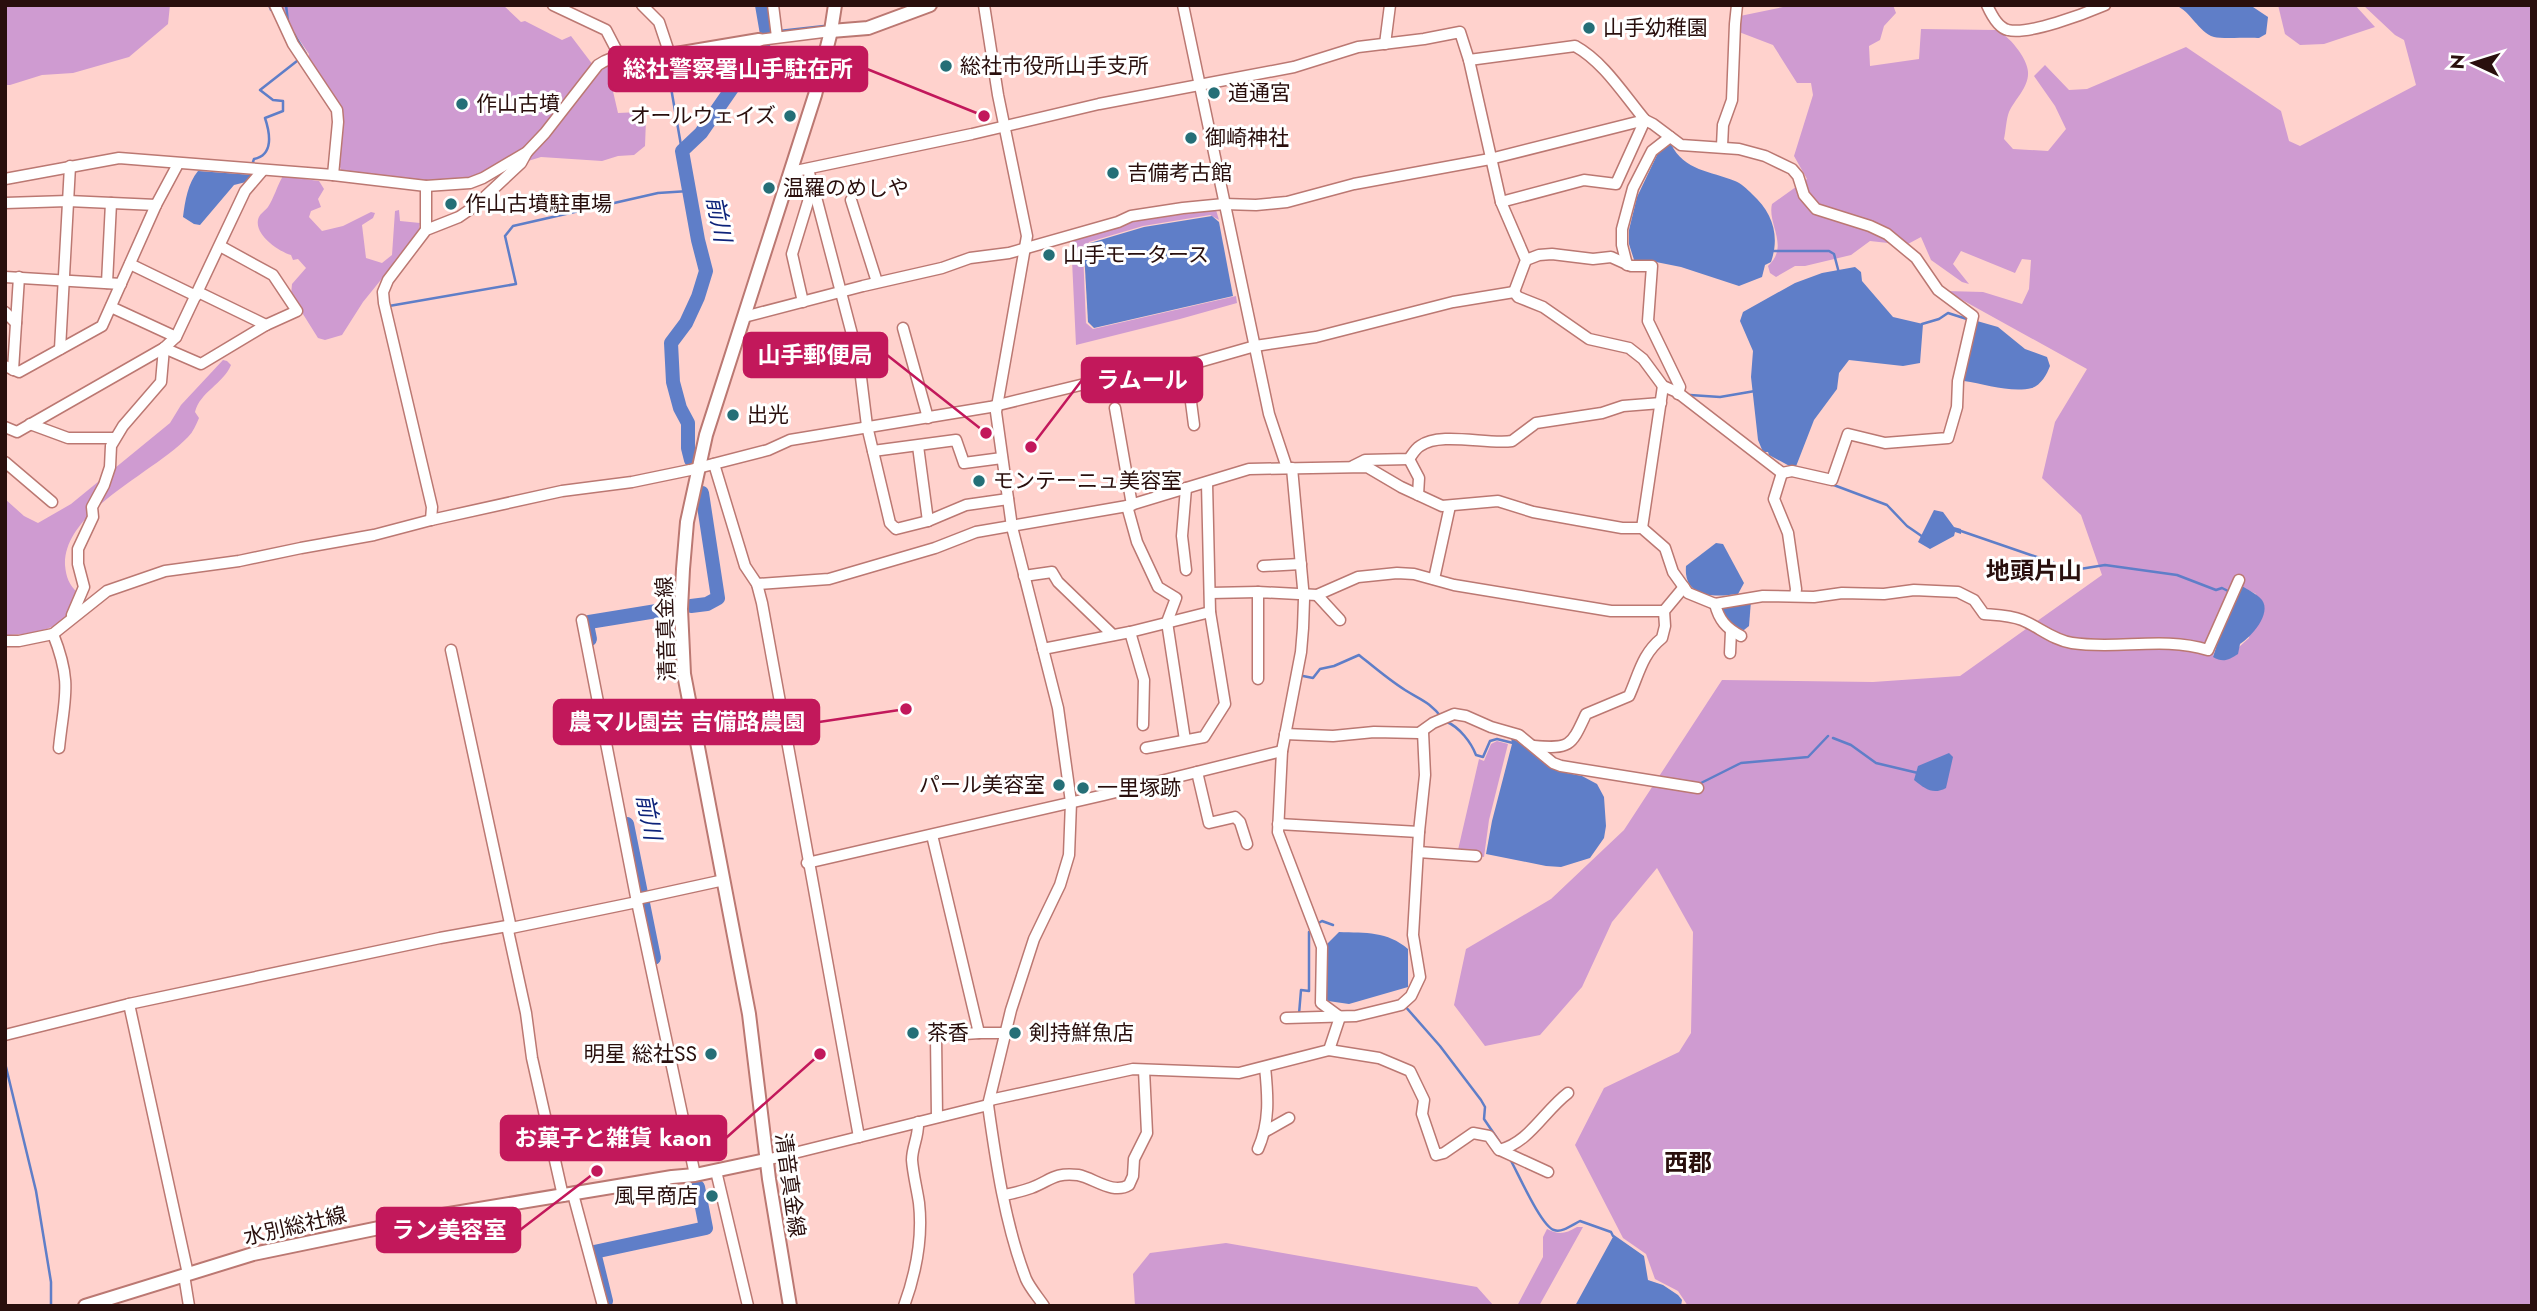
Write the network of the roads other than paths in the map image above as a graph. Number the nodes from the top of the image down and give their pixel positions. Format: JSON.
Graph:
{"nodes":[{"id":1,"x":275,"y":5,"type":"edge"},
{"id":2,"x":553,"y":5,"type":"edge"},
{"id":3,"x":642,"y":5,"type":"edge"},
{"id":4,"x":773,"y":5,"type":"edge"},
{"id":5,"x":835,"y":5,"type":"edge"},
{"id":6,"x":930,"y":5,"type":"edge"},
{"id":7,"x":984,"y":5,"type":"edge"},
{"id":8,"x":1183,"y":5,"type":"edge"},
{"id":9,"x":1390,"y":5,"type":"edge"},
{"id":10,"x":1737,"y":5,"type":"edge"},
{"id":11,"x":1987,"y":5,"type":"edge"},
{"id":12,"x":2105,"y":5,"type":"edge"},
{"id":13,"x":831,"y":31,"type":"junction"},
{"id":14,"x":770,"y":36,"type":"junction"},
{"id":15,"x":1385,"y":44,"type":"junction"},
{"id":16,"x":619,"y":55,"type":"junction"},
{"id":17,"x":666,"y":55,"type":"junction"},
{"id":18,"x":1469,"y":60,"type":"junction"},
{"id":19,"x":1199,"y":85,"type":"junction"},
{"id":20,"x":1645,"y":120,"type":"junction"},
{"id":21,"x":1005,"y":125,"type":"junction"},
{"id":22,"x":1670,"y":137,"type":"junction"},
{"id":23,"x":1722,"y":146,"type":"junction"},
{"id":24,"x":527,"y":152,"type":"junction"},
{"id":25,"x":1490,"y":159,"type":"junction"},
{"id":26,"x":178,"y":164,"type":"junction"},
{"id":27,"x":70,"y":166,"type":"junction"},
{"id":28,"x":808,"y":169,"type":"junction"},
{"id":29,"x":264,"y":170,"type":"junction"},
{"id":30,"x":791,"y":172,"type":"junction"},
{"id":31,"x":334,"y":175,"type":"junction"},
{"id":32,"x":5,"y":179,"type":"edge"},
{"id":33,"x":426,"y":186,"type":"junction"},
{"id":34,"x":811,"y":192,"type":"junction"},
{"id":35,"x":851,"y":200,"type":"dead end"},
{"id":36,"x":68,"y":201,"type":"junction"},
{"id":37,"x":1501,"y":202,"type":"junction"},
{"id":38,"x":5,"y":203,"type":"edge"},
{"id":39,"x":111,"y":203,"type":"junction"},
{"id":40,"x":1224,"y":204,"type":"junction"},
{"id":41,"x":156,"y":205,"type":"junction"},
{"id":42,"x":426,"y":230,"type":"junction"},
{"id":43,"x":220,"y":246,"type":"junction"},
{"id":44,"x":1027,"y":248,"type":"junction"},
{"id":45,"x":1526,"y":260,"type":"junction"},
{"id":46,"x":130,"y":264,"type":"junction"},
{"id":47,"x":1627,"y":265,"type":"junction"},
{"id":48,"x":5,"y":277,"type":"edge"},
{"id":49,"x":19,"y":277,"type":"junction"},
{"id":50,"x":63,"y":280,"type":"junction"},
{"id":51,"x":877,"y":282,"type":"junction"},
{"id":52,"x":107,"y":283,"type":"junction"},
{"id":53,"x":121,"y":284,"type":"junction"},
{"id":54,"x":839,"y":292,"type":"junction"},
{"id":55,"x":1514,"y":292,"type":"junction"},
{"id":56,"x":197,"y":294,"type":"junction"},
{"id":57,"x":803,"y":302,"type":"junction"},
{"id":58,"x":111,"y":307,"type":"junction"},
{"id":59,"x":5,"y":312,"type":"edge"},
{"id":60,"x":744,"y":317,"type":"junction"},
{"id":61,"x":16,"y":323,"type":"junction"},
{"id":62,"x":266,"y":325,"type":"junction"},
{"id":63,"x":902,"y":328,"type":"dead end"},
{"id":64,"x":176,"y":337,"type":"junction"},
{"id":65,"x":1255,"y":346,"type":"junction"},
{"id":66,"x":164,"y":348,"type":"junction"},
{"id":67,"x":60,"y":349,"type":"junction"},
{"id":68,"x":1186,"y":364,"type":"junction"},
{"id":69,"x":9,"y":368,"type":"edge"},
{"id":70,"x":1663,"y":386,"type":"junction"},
{"id":71,"x":1678,"y":394,"type":"junction"},
{"id":72,"x":997,"y":404,"type":"junction"},
{"id":73,"x":1661,"y":404,"type":"junction"},
{"id":74,"x":1115,"y":408,"type":"dead end"},
{"id":75,"x":928,"y":418,"type":"junction"},
{"id":76,"x":30,"y":424,"type":"junction"},
{"id":77,"x":1194,"y":425,"type":"dead end"},
{"id":78,"x":867,"y":426,"type":"junction"},
{"id":79,"x":7,"y":431,"type":"edge"},
{"id":80,"x":113,"y":438,"type":"junction"},
{"id":81,"x":918,"y":446,"type":"junction"},
{"id":82,"x":873,"y":451,"type":"junction"},
{"id":83,"x":1002,"y":458,"type":"junction"},
{"id":84,"x":1409,"y":459,"type":"junction"},
{"id":85,"x":5,"y":463,"type":"edge"},
{"id":86,"x":714,"y":464,"type":"junction"},
{"id":87,"x":1353,"y":466,"type":"junction"},
{"id":88,"x":698,"y":467,"type":"junction"},
{"id":89,"x":1289,"y":468,"type":"junction"},
{"id":90,"x":1782,"y":473,"type":"junction"},
{"id":91,"x":1207,"y":483,"type":"junction"},
{"id":92,"x":1186,"y":488,"type":"junction"},
{"id":93,"x":1418,"y":495,"type":"junction"},
{"id":94,"x":1008,"y":499,"type":"junction"},
{"id":95,"x":52,"y":502,"type":"dead end"},
{"id":96,"x":1130,"y":505,"type":"junction"},
{"id":97,"x":1450,"y":506,"type":"junction"},
{"id":98,"x":431,"y":520,"type":"junction"},
{"id":99,"x":928,"y":521,"type":"junction"},
{"id":100,"x":1012,"y":527,"type":"junction"},
{"id":101,"x":1642,"y":528,"type":"junction"},
{"id":102,"x":1301,"y":564,"type":"junction"},
{"id":103,"x":1264,"y":566,"type":"dead end"},
{"id":104,"x":1186,"y":570,"type":"dead end"},
{"id":105,"x":1024,"y":576,"type":"junction"},
{"id":106,"x":1434,"y":579,"type":"junction"},
{"id":107,"x":2239,"y":580,"type":"dead end"},
{"id":108,"x":757,"y":584,"type":"junction"},
{"id":109,"x":1684,"y":587,"type":"junction"},
{"id":110,"x":1258,"y":592,"type":"junction"},
{"id":111,"x":1210,"y":593,"type":"junction"},
{"id":112,"x":1303,"y":594,"type":"junction"},
{"id":113,"x":1317,"y":595,"type":"junction"},
{"id":114,"x":1795,"y":596,"type":"junction"},
{"id":115,"x":1714,"y":604,"type":"junction"},
{"id":116,"x":1664,"y":611,"type":"junction"},
{"id":117,"x":1210,"y":612,"type":"junction"},
{"id":118,"x":71,"y":619,"type":"junction"},
{"id":119,"x":582,"y":620,"type":"dead end"},
{"id":120,"x":1340,"y":620,"type":"dead end"},
{"id":121,"x":1167,"y":622,"type":"junction"},
{"id":122,"x":1130,"y":632,"type":"junction"},
{"id":123,"x":53,"y":634,"type":"junction"},
{"id":124,"x":1113,"y":635,"type":"junction"},
{"id":125,"x":5,"y":641,"type":"edge"},
{"id":126,"x":1042,"y":649,"type":"junction"},
{"id":127,"x":451,"y":650,"type":"dead end"},
{"id":128,"x":1730,"y":653,"type":"dead end"},
{"id":129,"x":1258,"y":679,"type":"dead end"},
{"id":130,"x":1143,"y":725,"type":"dead end"},
{"id":131,"x":1423,"y":732,"type":"junction"},
{"id":132,"x":1285,"y":734,"type":"junction"},
{"id":133,"x":1185,"y":740,"type":"junction"},
{"id":134,"x":1534,"y":746,"type":"junction"},
{"id":135,"x":59,"y":748,"type":"dead end"},
{"id":136,"x":1146,"y":748,"type":"dead end"},
{"id":137,"x":1282,"y":751,"type":"junction"},
{"id":138,"x":1196,"y":772,"type":"junction"},
{"id":139,"x":1698,"y":788,"type":"dead end"},
{"id":140,"x":1071,"y":802,"type":"junction"},
{"id":141,"x":1278,"y":824,"type":"junction"},
{"id":142,"x":1419,"y":832,"type":"junction"},
{"id":143,"x":932,"y":835,"type":"junction"},
{"id":144,"x":1247,"y":844,"type":"dead end"},
{"id":145,"x":1418,"y":852,"type":"junction"},
{"id":146,"x":1476,"y":856,"type":"dead end"},
{"id":147,"x":807,"y":863,"type":"junction"},
{"id":148,"x":724,"y":880,"type":"junction"},
{"id":149,"x":639,"y":899,"type":"junction"},
{"id":150,"x":509,"y":927,"type":"junction"},
{"id":151,"x":129,"y":1004,"type":"junction"},
{"id":152,"x":1340,"y":1017,"type":"junction"},
{"id":153,"x":1286,"y":1018,"type":"dead end"},
{"id":154,"x":1004,"y":1033,"type":"junction"},
{"id":155,"x":979,"y":1034,"type":"junction"},
{"id":156,"x":5,"y":1035,"type":"edge"},
{"id":157,"x":1329,"y":1050,"type":"junction"},
{"id":158,"x":1265,"y":1067,"type":"junction"},
{"id":159,"x":1144,"y":1070,"type":"junction"},
{"id":160,"x":1568,"y":1093,"type":"dead end"},
{"id":161,"x":989,"y":1102,"type":"junction"},
{"id":162,"x":937,"y":1117,"type":"junction"},
{"id":163,"x":1289,"y":1118,"type":"dead end"},
{"id":164,"x":918,"y":1122,"type":"junction"},
{"id":165,"x":1266,"y":1131,"type":"junction"},
{"id":166,"x":859,"y":1137,"type":"junction"},
{"id":167,"x":1258,"y":1149,"type":"dead end"},
{"id":168,"x":1499,"y":1150,"type":"junction"},
{"id":169,"x":766,"y":1160,"type":"junction"},
{"id":170,"x":716,"y":1171,"type":"junction"},
{"id":171,"x":1548,"y":1172,"type":"dead end"},
{"id":172,"x":695,"y":1175,"type":"junction"},
{"id":173,"x":568,"y":1195,"type":"junction"},
{"id":174,"x":1004,"y":1195,"type":"junction"},
{"id":175,"x":186,"y":1275,"type":"junction"},
{"id":176,"x":85,"y":1306,"type":"edge"},
{"id":177,"x":189,"y":1306,"type":"edge"},
{"id":178,"x":603,"y":1306,"type":"edge"},
{"id":179,"x":748,"y":1306,"type":"edge"},
{"id":180,"x":790,"y":1306,"type":"edge"},
{"id":181,"x":904,"y":1306,"type":"edge"},
{"id":182,"x":1044,"y":1306,"type":"edge"}],
"edges":[{"from":1,"to":31,"type":"street"},
{"from":2,"to":16,"type":"street"},
{"from":3,"to":17,"type":"street"},
{"from":4,"to":14,"type":"street"},
{"from":5,"to":13,"type":"main road","name":"清音真金線"},
{"from":6,"to":13,"type":"main road"},
{"from":7,"to":21,"type":"street"},
{"from":8,"to":19,"type":"street"},
{"from":9,"to":15,"type":"street"},
{"from":10,"to":23,"type":"street"},
{"from":11,"to":12,"type":"street"},
{"from":13,"to":14,"type":"street"},
{"from":13,"to":30,"type":"main road","name":"清音真金線"},
{"from":14,"to":17,"type":"main road"},
{"from":15,"to":18,"type":"street"},
{"from":15,"to":19,"type":"street"},
{"from":16,"to":17,"type":"street"},
{"from":16,"to":24,"type":"street"},
{"from":18,"to":20,"type":"street"},
{"from":18,"to":25,"type":"street"},
{"from":19,"to":21,"type":"street"},
{"from":19,"to":40,"type":"street"},
{"from":20,"to":22,"type":"street"},
{"from":20,"to":25,"type":"street"},
{"from":20,"to":37,"type":"street"},
{"from":21,"to":28,"type":"street"},
{"from":21,"to":44,"type":"street"},
{"from":22,"to":23,"type":"street"},
{"from":22,"to":47,"type":"street"},
{"from":23,"to":90,"type":"street"},
{"from":24,"to":33,"type":"street"},
{"from":24,"to":42,"type":"street"},
{"from":25,"to":37,"type":"street"},
{"from":25,"to":40,"type":"street"},
{"from":26,"to":27,"type":"street"},
{"from":26,"to":29,"type":"street"},
{"from":26,"to":41,"type":"street"},
{"from":27,"to":32,"type":"street"},
{"from":27,"to":36,"type":"street"},
{"from":28,"to":30,"type":"street"},
{"from":28,"to":34,"type":"street"},
{"from":29,"to":31,"type":"street"},
{"from":29,"to":43,"type":"street"},
{"from":30,"to":60,"type":"main road","name":"清音真金線"},
{"from":31,"to":33,"type":"street"},
{"from":33,"to":42,"type":"street"},
{"from":34,"to":54,"type":"street"},
{"from":34,"to":57,"type":"street"},
{"from":35,"to":51,"type":"street"},
{"from":36,"to":38,"type":"street"},
{"from":36,"to":39,"type":"street"},
{"from":36,"to":50,"type":"street"},
{"from":37,"to":45,"type":"street"},
{"from":39,"to":41,"type":"street"},
{"from":39,"to":52,"type":"street"},
{"from":40,"to":44,"type":"street"},
{"from":40,"to":65,"type":"street"},
{"from":41,"to":46,"type":"street"},
{"from":42,"to":98,"type":"street"},
{"from":43,"to":56,"type":"street"},
{"from":43,"to":62,"type":"street"},
{"from":44,"to":51,"type":"street"},
{"from":44,"to":72,"type":"street"},
{"from":45,"to":47,"type":"street"},
{"from":45,"to":55,"type":"street"},
{"from":46,"to":53,"type":"street"},
{"from":46,"to":56,"type":"street"},
{"from":47,"to":71,"type":"street"},
{"from":48,"to":49,"type":"street"},
{"from":49,"to":50,"type":"street"},
{"from":49,"to":61,"type":"street"},
{"from":50,"to":52,"type":"street"},
{"from":50,"to":67,"type":"street"},
{"from":51,"to":54,"type":"street"},
{"from":52,"to":53,"type":"street"},
{"from":53,"to":58,"type":"street"},
{"from":54,"to":57,"type":"street"},
{"from":54,"to":78,"type":"street"},
{"from":55,"to":65,"type":"street"},
{"from":55,"to":70,"type":"street"},
{"from":56,"to":62,"type":"street"},
{"from":56,"to":64,"type":"street"},
{"from":57,"to":60,"type":"street"},
{"from":58,"to":64,"type":"street"},
{"from":58,"to":67,"type":"street"},
{"from":59,"to":61,"type":"street"},
{"from":60,"to":88,"type":"main road","name":"清音真金線"},
{"from":61,"to":69,"type":"street"},
{"from":62,"to":66,"type":"street"},
{"from":63,"to":75,"type":"street"},
{"from":64,"to":66,"type":"street"},
{"from":65,"to":68,"type":"street"},
{"from":65,"to":89,"type":"street"},
{"from":66,"to":76,"type":"street"},
{"from":66,"to":80,"type":"street"},
{"from":67,"to":69,"type":"street"},
{"from":68,"to":72,"type":"street"},
{"from":68,"to":77,"type":"street"},
{"from":70,"to":71,"type":"street"},
{"from":70,"to":73,"type":"street"},
{"from":71,"to":90,"type":"street"},
{"from":72,"to":75,"type":"street"},
{"from":72,"to":83,"type":"street"},
{"from":73,"to":84,"type":"street"},
{"from":73,"to":101,"type":"street"},
{"from":74,"to":96,"type":"street"},
{"from":75,"to":78,"type":"street"},
{"from":76,"to":79,"type":"street"},
{"from":76,"to":80,"type":"street"},
{"from":78,"to":82,"type":"street"},
{"from":78,"to":86,"type":"street"},
{"from":80,"to":118,"type":"street"},
{"from":81,"to":82,"type":"street"},
{"from":81,"to":83,"type":"street"},
{"from":81,"to":99,"type":"street"},
{"from":82,"to":99,"type":"street"},
{"from":83,"to":94,"type":"street"},
{"from":84,"to":87,"type":"street"},
{"from":84,"to":93,"type":"street"},
{"from":85,"to":95,"type":"street"},
{"from":86,"to":88,"type":"street"},
{"from":86,"to":108,"type":"street"},
{"from":87,"to":89,"type":"street"},
{"from":87,"to":93,"type":"street"},
{"from":88,"to":98,"type":"street"},
{"from":88,"to":148,"type":"main road","name":"清音真金線"},
{"from":89,"to":91,"type":"street"},
{"from":89,"to":102,"type":"street"},
{"from":90,"to":114,"type":"street"},
{"from":91,"to":92,"type":"street"},
{"from":91,"to":111,"type":"street"},
{"from":92,"to":96,"type":"street"},
{"from":92,"to":104,"type":"street"},
{"from":93,"to":97,"type":"street"},
{"from":94,"to":99,"type":"street"},
{"from":94,"to":100,"type":"street"},
{"from":96,"to":100,"type":"street"},
{"from":96,"to":121,"type":"street"},
{"from":97,"to":101,"type":"street"},
{"from":97,"to":106,"type":"street"},
{"from":98,"to":118,"type":"street"},
{"from":100,"to":105,"type":"street"},
{"from":100,"to":108,"type":"street"},
{"from":101,"to":109,"type":"street"},
{"from":102,"to":103,"type":"street"},
{"from":102,"to":112,"type":"street"},
{"from":105,"to":124,"type":"street"},
{"from":105,"to":126,"type":"street"},
{"from":106,"to":113,"type":"street"},
{"from":106,"to":116,"type":"street"},
{"from":107,"to":114,"type":"street"},
{"from":108,"to":147,"type":"street"},
{"from":109,"to":115,"type":"street"},
{"from":109,"to":116,"type":"street"},
{"from":110,"to":111,"type":"street"},
{"from":110,"to":112,"type":"street"},
{"from":110,"to":129,"type":"street"},
{"from":111,"to":117,"type":"street"},
{"from":112,"to":113,"type":"street"},
{"from":112,"to":132,"type":"street"},
{"from":113,"to":120,"type":"street"},
{"from":114,"to":115,"type":"street"},
{"from":115,"to":128,"type":"street"},
{"from":116,"to":134,"type":"street"},
{"from":117,"to":121,"type":"street"},
{"from":117,"to":133,"type":"street"},
{"from":118,"to":123,"type":"street"},
{"from":119,"to":149,"type":"street"},
{"from":121,"to":122,"type":"street"},
{"from":121,"to":133,"type":"street"},
{"from":122,"to":124,"type":"street"},
{"from":122,"to":130,"type":"street"},
{"from":123,"to":125,"type":"street"},
{"from":123,"to":135,"type":"street"},
{"from":124,"to":126,"type":"street"},
{"from":126,"to":140,"type":"street"},
{"from":127,"to":150,"type":"street"},
{"from":131,"to":132,"type":"street"},
{"from":131,"to":134,"type":"street"},
{"from":131,"to":142,"type":"street"},
{"from":132,"to":137,"type":"street"},
{"from":133,"to":136,"type":"street"},
{"from":134,"to":139,"type":"street"},
{"from":137,"to":138,"type":"street"},
{"from":137,"to":141,"type":"street"},
{"from":138,"to":140,"type":"street"},
{"from":138,"to":144,"type":"street"},
{"from":140,"to":143,"type":"street"},
{"from":140,"to":154,"type":"street"},
{"from":141,"to":142,"type":"street"},
{"from":141,"to":152,"type":"street"},
{"from":142,"to":145,"type":"street"},
{"from":143,"to":147,"type":"street"},
{"from":143,"to":155,"type":"street"},
{"from":145,"to":146,"type":"street"},
{"from":145,"to":152,"type":"street"},
{"from":147,"to":166,"type":"street"},
{"from":148,"to":149,"type":"street"},
{"from":148,"to":169,"type":"main road","name":"清音真金線"},
{"from":149,"to":150,"type":"street"},
{"from":149,"to":172,"type":"street"},
{"from":150,"to":151,"type":"street"},
{"from":150,"to":173,"type":"street"},
{"from":151,"to":156,"type":"street"},
{"from":151,"to":175,"type":"street"},
{"from":152,"to":153,"type":"street"},
{"from":152,"to":157,"type":"street"},
{"from":154,"to":155,"type":"street"},
{"from":154,"to":161,"type":"street"},
{"from":155,"to":162,"type":"street"},
{"from":157,"to":158,"type":"street"},
{"from":157,"to":168,"type":"street"},
{"from":158,"to":159,"type":"street"},
{"from":158,"to":165,"type":"street"},
{"from":159,"to":161,"type":"street"},
{"from":159,"to":174,"type":"street"},
{"from":160,"to":168,"type":"street"},
{"from":161,"to":162,"type":"street"},
{"from":161,"to":174,"type":"street"},
{"from":162,"to":164,"type":"street"},
{"from":163,"to":165,"type":"street"},
{"from":164,"to":166,"type":"street"},
{"from":164,"to":181,"type":"street"},
{"from":165,"to":167,"type":"street"},
{"from":166,"to":169,"type":"street"},
{"from":168,"to":171,"type":"street"},
{"from":169,"to":170,"type":"main road","name":"水別総社線"},
{"from":169,"to":180,"type":"main road","name":"清音真金線"},
{"from":170,"to":172,"type":"main road","name":"水別総社線"},
{"from":170,"to":179,"type":"street"},
{"from":172,"to":173,"type":"main road","name":"水別総社線"},
{"from":173,"to":175,"type":"main road","name":"水別総社線"},
{"from":173,"to":178,"type":"street"},
{"from":174,"to":182,"type":"street"},
{"from":175,"to":176,"type":"main road","name":"水別総社線"},
{"from":175,"to":177,"type":"street"}]}
